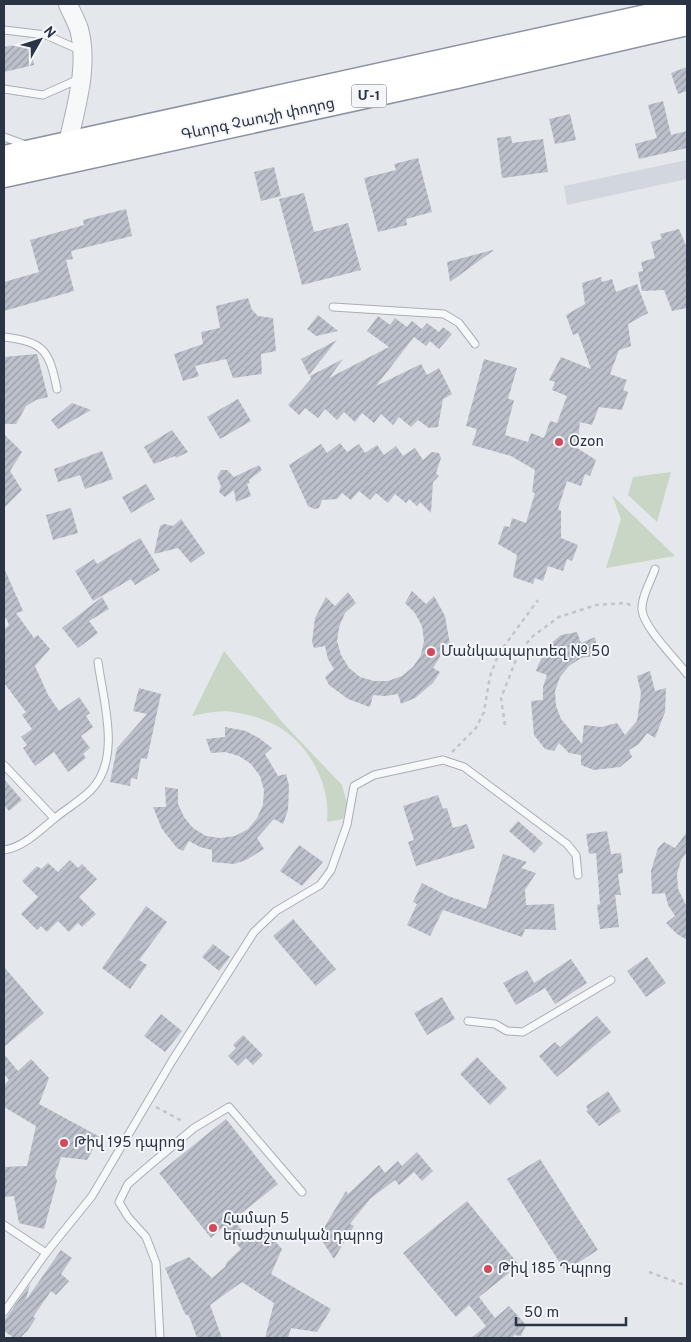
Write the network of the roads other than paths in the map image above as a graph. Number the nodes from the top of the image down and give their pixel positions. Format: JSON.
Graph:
{"nodes":[{"id":1,"x":68,"y":4,"type":"edge"},
{"id":2,"x":660,"y":4,"type":"edge"},
{"id":3,"x":687,"y":6,"type":"edge"},
{"id":4,"x":625,"y":20,"type":"junction"},
{"id":5,"x":687,"y":24,"type":"edge"},
{"id":6,"x":4,"y":30,"type":"edge"},
{"id":7,"x":82,"y":51,"type":"junction"},
{"id":8,"x":81,"y":78,"type":"junction"},
{"id":9,"x":4,"y":89,"type":"edge"},
{"id":10,"x":4,"y":136,"type":"edge"},
{"id":11,"x":68,"y":143,"type":"junction"},
{"id":12,"x":39,"y":149,"type":"junction"},
{"id":13,"x":4,"y":157,"type":"edge"},
{"id":14,"x":4,"y":176,"type":"edge"},
{"id":15,"x":333,"y":307,"type":"dead end"},
{"id":16,"x":4,"y":337,"type":"edge"},
{"id":17,"x":475,"y":344,"type":"dead end"},
{"id":18,"x":57,"y":388,"type":"dead end"},
{"id":19,"x":656,"y":569,"type":"dead end"},
{"id":20,"x":98,"y":662,"type":"dead end"},
{"id":21,"x":687,"y":674,"type":"edge"},
{"id":22,"x":4,"y":765,"type":"edge"},
{"id":23,"x":54,"y":818,"type":"junction"},
{"id":24,"x":4,"y":850,"type":"edge"},
{"id":25,"x":578,"y":876,"type":"dead end"},
{"id":26,"x":611,"y":980,"type":"dead end"},
{"id":27,"x":468,"y":1021,"type":"dead end"},
{"id":28,"x":302,"y":1192,"type":"dead end"},
{"id":29,"x":4,"y":1225,"type":"edge"},
{"id":30,"x":46,"y":1254,"type":"junction"},
{"id":31,"x":4,"y":1312,"type":"edge"},
{"id":32,"x":160,"y":1338,"type":"edge"}],
"edges":[{"from":1,"to":7,"type":"street"},
{"from":2,"to":4,"type":"highway"},
{"from":3,"to":4,"type":"highway"},
{"from":4,"to":11,"type":"highway","name":"Գևորգ Չաուշի փողոց","number":"Մ-1"},
{"from":5,"to":14,"type":"highway","name":"Գևորգ Չաուշի փողոց","number":"Մ-1"},
{"from":6,"to":7,"type":"lane"},
{"from":7,"to":8,"type":"street"},
{"from":8,"to":9,"type":"lane"},
{"from":8,"to":11,"type":"street"},
{"from":10,"to":12,"type":"lane"},
{"from":11,"to":12,"type":"highway","name":"Գևորգ Չաուշի փողոց","number":"Մ-1"},
{"from":12,"to":13,"type":"highway","name":"Գևորգ Չաուշի փողոց","number":"Մ-1"},
{"from":15,"to":17,"type":"lane"},
{"from":16,"to":18,"type":"lane"},
{"from":19,"to":21,"type":"lane"},
{"from":20,"to":23,"type":"lane"},
{"from":22,"to":23,"type":"lane"},
{"from":23,"to":24,"type":"lane"},
{"from":25,"to":30,"type":"lane"},
{"from":26,"to":27,"type":"lane"},
{"from":28,"to":32,"type":"lane"},
{"from":29,"to":30,"type":"lane"},
{"from":30,"to":31,"type":"lane"}]}
